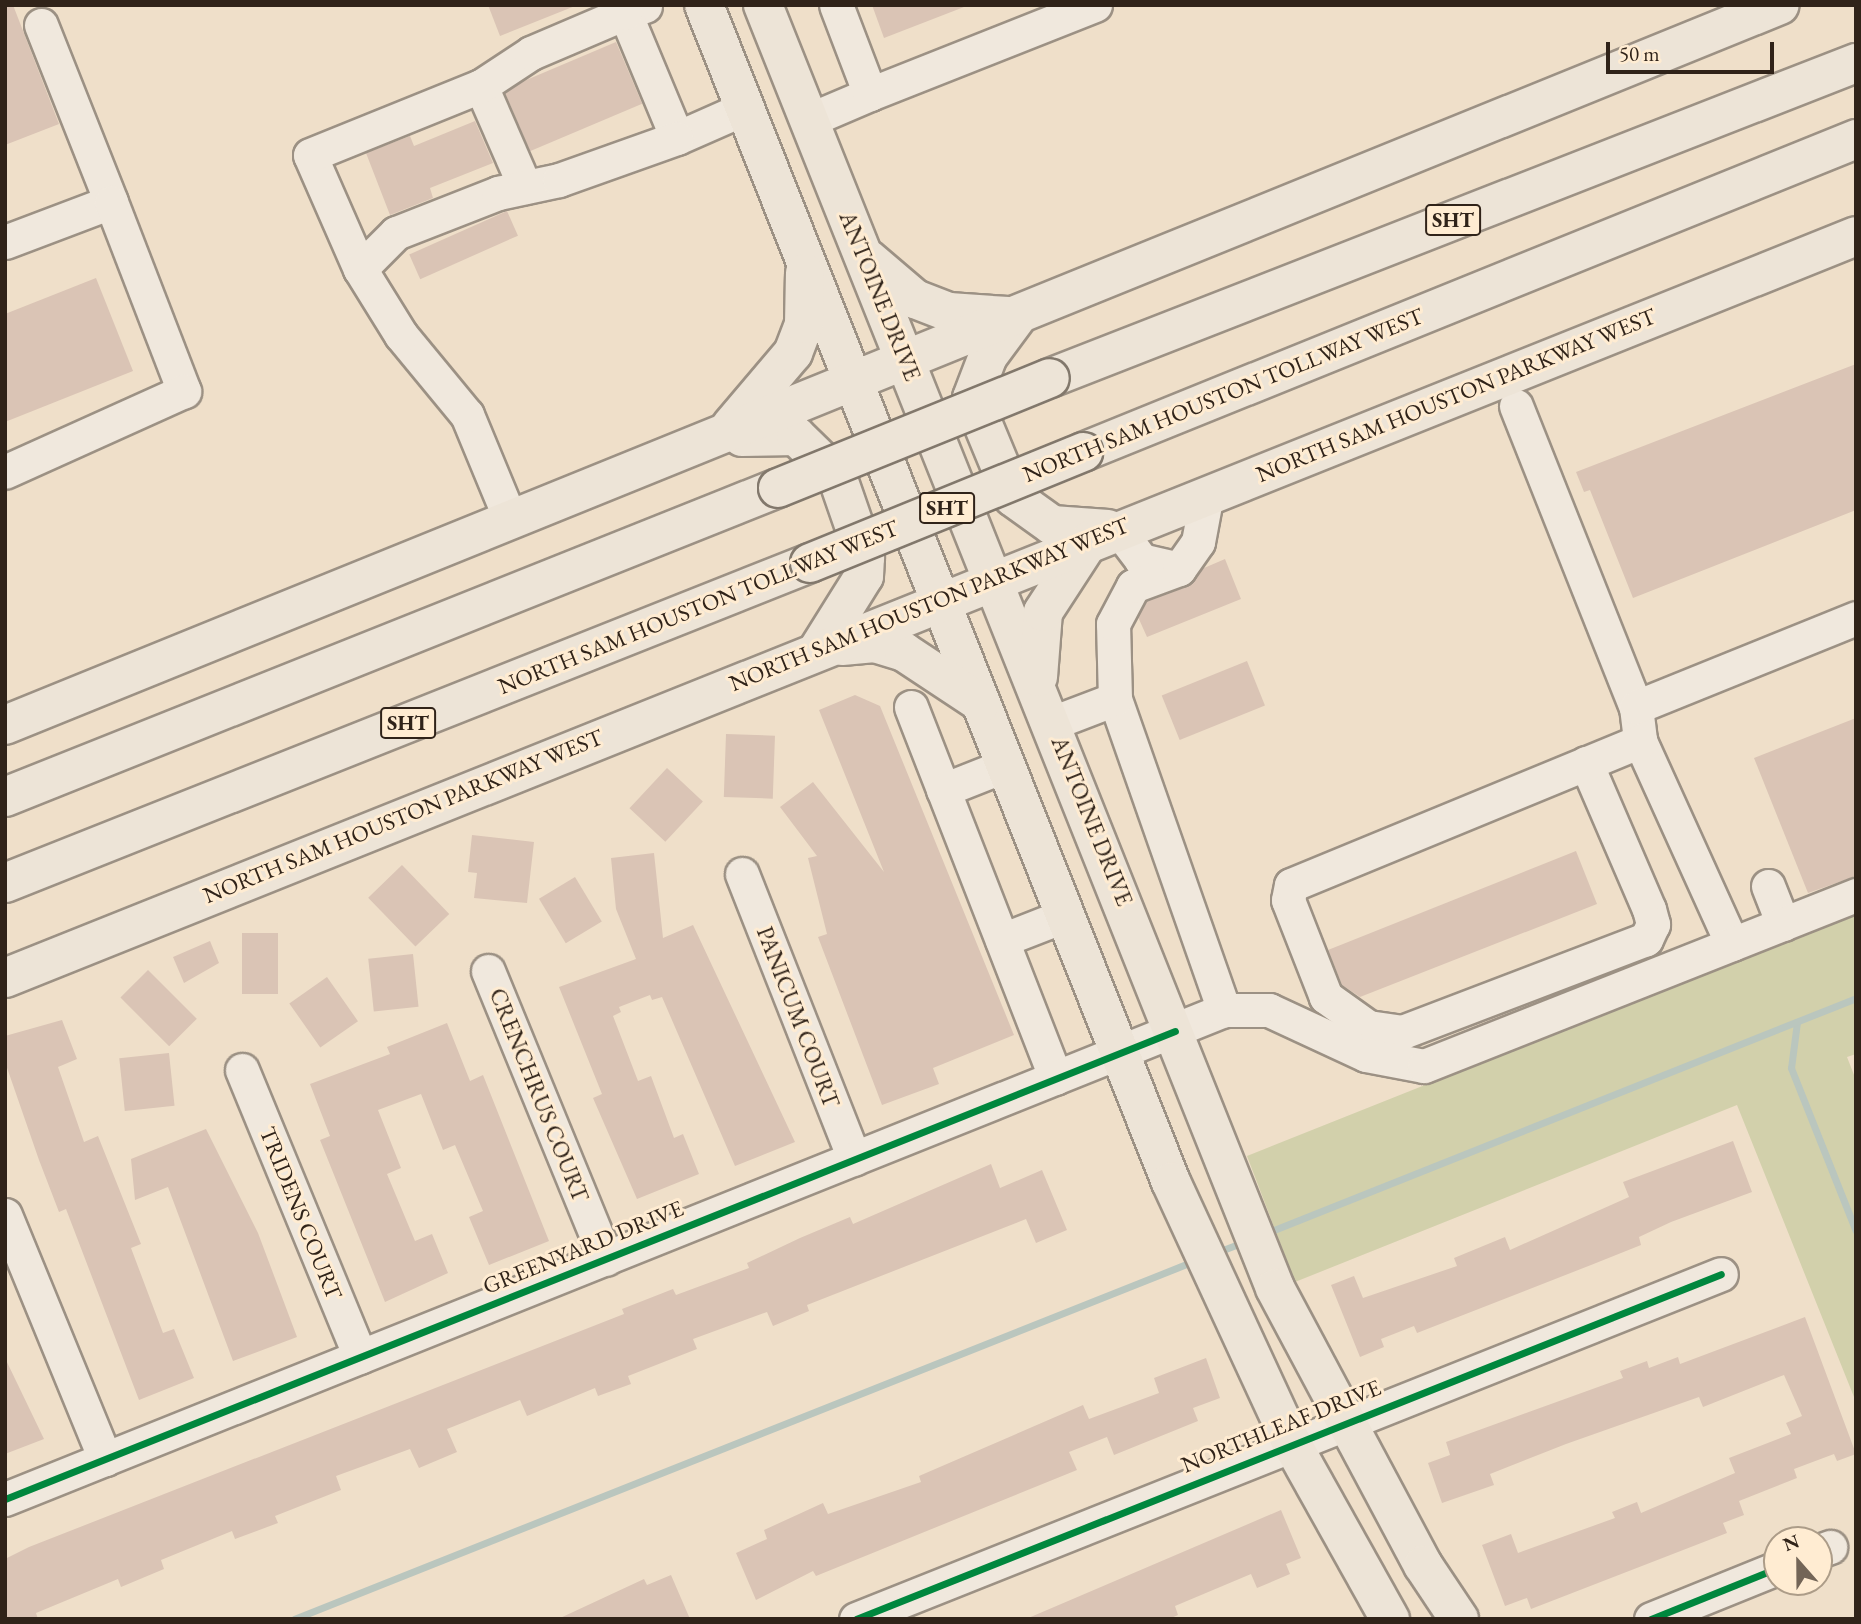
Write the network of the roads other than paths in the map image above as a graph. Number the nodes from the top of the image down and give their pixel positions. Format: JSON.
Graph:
{"nodes":[{"id":1,"x":704,"y":5,"type":"edge"},
{"id":2,"x":763,"y":5,"type":"edge"},
{"id":3,"x":836,"y":5,"type":"edge"},
{"id":4,"x":1095,"y":5,"type":"edge"},
{"id":5,"x":1780,"y":5,"type":"edge"},
{"id":6,"x":632,"y":8,"type":"edge"},
{"id":7,"x":41,"y":25,"type":"dead end"},
{"id":8,"x":1856,"y":63,"type":"edge"},
{"id":9,"x":481,"y":86,"type":"junction"},
{"id":10,"x":870,"y":94,"type":"junction"},
{"id":11,"x":745,"y":107,"type":"junction"},
{"id":12,"x":809,"y":120,"type":"junction"},
{"id":13,"x":677,"y":138,"type":"junction"},
{"id":14,"x":1856,"y":139,"type":"edge"},
{"id":15,"x":525,"y":187,"type":"junction"},
{"id":16,"x":111,"y":202,"type":"junction"},
{"id":17,"x":1856,"y":236,"type":"edge"},
{"id":18,"x":5,"y":242,"type":"edge"},
{"id":19,"x":863,"y":254,"type":"junction"},
{"id":20,"x":805,"y":259,"type":"junction"},
{"id":21,"x":360,"y":269,"type":"junction"},
{"id":22,"x":1017,"y":317,"type":"junction"},
{"id":23,"x":906,"y":362,"type":"junction"},
{"id":24,"x":854,"y":383,"type":"junction"},
{"id":25,"x":1516,"y":406,"type":"dead end"},
{"id":26,"x":720,"y":437,"type":"junction"},
{"id":27,"x":5,"y":472,"type":"edge"},
{"id":28,"x":1207,"y":494,"type":"junction"},
{"id":29,"x":511,"y":521,"type":"junction"},
{"id":30,"x":1104,"y":535,"type":"junction"},
{"id":31,"x":1179,"y":569,"type":"junction"},
{"id":32,"x":993,"y":579,"type":"junction"},
{"id":33,"x":940,"y":600,"type":"junction"},
{"id":34,"x":1856,"y":618,"type":"edge"},
{"id":35,"x":819,"y":648,"type":"junction"},
{"id":36,"x":1115,"y":699,"type":"junction"},
{"id":37,"x":981,"y":703,"type":"junction"},
{"id":38,"x":1045,"y":706,"type":"junction"},
{"id":39,"x":911,"y":707,"type":"dead end"},
{"id":40,"x":1636,"y":707,"type":"junction"},
{"id":41,"x":5,"y":724,"type":"edge"},
{"id":42,"x":1640,"y":741,"type":"junction"},
{"id":43,"x":1586,"y":763,"type":"junction"},
{"id":44,"x":1006,"y":765,"type":"junction"},
{"id":45,"x":943,"y":790,"type":"junction"},
{"id":46,"x":5,"y":797,"type":"edge"},
{"id":47,"x":742,"y":874,"type":"dead end"},
{"id":48,"x":5,"y":883,"type":"edge"},
{"id":49,"x":1768,"y":886,"type":"dead end"},
{"id":50,"x":1856,"y":895,"type":"edge"},
{"id":51,"x":1066,"y":915,"type":"junction"},
{"id":52,"x":1783,"y":924,"type":"junction"},
{"id":53,"x":1002,"y":940,"type":"junction"},
{"id":54,"x":1732,"y":944,"type":"junction"},
{"id":55,"x":488,"y":971,"type":"dead end"},
{"id":56,"x":5,"y":978,"type":"edge"},
{"id":57,"x":1473,"y":1005,"type":"junction"},
{"id":58,"x":1224,"y":1010,"type":"junction"},
{"id":59,"x":1175,"y":1031,"type":"junction"},
{"id":60,"x":1497,"y":1038,"type":"junction"},
{"id":61,"x":1120,"y":1053,"type":"junction"},
{"id":62,"x":242,"y":1070,"type":"dead end"},
{"id":63,"x":1056,"y":1079,"type":"junction"},
{"id":64,"x":854,"y":1160,"type":"junction"},
{"id":65,"x":5,"y":1215,"type":"edge"},
{"id":66,"x":606,"y":1259,"type":"junction"},
{"id":67,"x":1721,"y":1273,"type":"dead end"},
{"id":68,"x":360,"y":1357,"type":"junction"},
{"id":69,"x":1346,"y":1421,"type":"junction"},
{"id":70,"x":1291,"y":1442,"type":"junction"},
{"id":71,"x":105,"y":1459,"type":"junction"},
{"id":72,"x":5,"y":1499,"type":"edge"},
{"id":73,"x":1763,"y":1574,"type":"edge"},
{"id":74,"x":856,"y":1619,"type":"edge"},
{"id":75,"x":1390,"y":1619,"type":"edge"},
{"id":76,"x":1458,"y":1619,"type":"edge"},
{"id":77,"x":1651,"y":1619,"type":"edge"}],
"edges":[{"from":1,"to":11,"type":"main road"},
{"from":2,"to":12,"type":"main road","name":"ANTOINE DRIVE"},
{"from":3,"to":10,"type":"street"},
{"from":4,"to":10,"type":"street"},
{"from":5,"to":22,"type":"main road"},
{"from":6,"to":9,"type":"street"},
{"from":6,"to":13,"type":"street"},
{"from":7,"to":16,"type":"street"},
{"from":8,"to":46,"type":"main road","number":"SHT","bridge":true},
{"from":9,"to":15,"type":"street"},
{"from":9,"to":21,"type":"street"},
{"from":10,"to":12,"type":"street"},
{"from":11,"to":13,"type":"street"},
{"from":11,"to":20,"type":"main road"},
{"from":12,"to":19,"type":"main road","name":"ANTOINE DRIVE"},
{"from":13,"to":15,"type":"street"},
{"from":14,"to":48,"type":"main road","name":"NORTH SAM HOUSTON TOLLWAY WEST","number":"SHT","bridge":true},
{"from":15,"to":21,"type":"street"},
{"from":16,"to":18,"type":"street"},
{"from":16,"to":27,"type":"street"},
{"from":17,"to":28,"type":"main road","name":"NORTH SAM HOUSTON PARKWAY WEST"},
{"from":19,"to":22,"type":"main road"},
{"from":19,"to":23,"type":"main road","name":"ANTOINE DRIVE"},
{"from":20,"to":24,"type":"main road"},
{"from":20,"to":26,"type":"main road"},
{"from":21,"to":29,"type":"street"},
{"from":22,"to":23,"type":"main road"},
{"from":22,"to":30,"type":"main road"},
{"from":23,"to":24,"type":"main road"},
{"from":23,"to":32,"type":"main road","name":"ANTOINE DRIVE"},
{"from":24,"to":26,"type":"main road"},
{"from":24,"to":33,"type":"main road"},
{"from":25,"to":40,"type":"street"},
{"from":26,"to":29,"type":"main road"},
{"from":26,"to":35,"type":"main road"},
{"from":28,"to":30,"type":"main road","name":"NORTH SAM HOUSTON PARKWAY WEST"},
{"from":28,"to":31,"type":"street"},
{"from":29,"to":41,"type":"main road"},
{"from":30,"to":31,"type":"street"},
{"from":30,"to":32,"type":"main road","name":"NORTH SAM HOUSTON PARKWAY WEST"},
{"from":30,"to":38,"type":"main road"},
{"from":31,"to":36,"type":"street"},
{"from":32,"to":33,"type":"main road","name":"NORTH SAM HOUSTON PARKWAY WEST"},
{"from":32,"to":38,"type":"main road","name":"ANTOINE DRIVE"},
{"from":33,"to":35,"type":"main road","name":"NORTH SAM HOUSTON PARKWAY WEST"},
{"from":33,"to":37,"type":"main road"},
{"from":34,"to":40,"type":"street"},
{"from":35,"to":37,"type":"main road"},
{"from":35,"to":56,"type":"main road","name":"NORTH SAM HOUSTON PARKWAY WEST"},
{"from":36,"to":38,"type":"street"},
{"from":36,"to":58,"type":"street"},
{"from":37,"to":44,"type":"main road"},
{"from":38,"to":59,"type":"main road","name":"ANTOINE DRIVE"},
{"from":39,"to":45,"type":"street"},
{"from":40,"to":42,"type":"street"},
{"from":42,"to":43,"type":"street"},
{"from":42,"to":54,"type":"street"},
{"from":43,"to":57,"type":"street"},
{"from":43,"to":57,"type":"street"},
{"from":44,"to":45,"type":"street"},
{"from":44,"to":51,"type":"main road"},
{"from":45,"to":53,"type":"street"},
{"from":47,"to":64,"type":"street","name":"PANICUM COURT"},
{"from":49,"to":52,"type":"street"},
{"from":50,"to":52,"type":"street"},
{"from":51,"to":53,"type":"street"},
{"from":51,"to":61,"type":"main road"},
{"from":52,"to":54,"type":"street"},
{"from":53,"to":63,"type":"street"},
{"from":54,"to":60,"type":"street"},
{"from":55,"to":66,"type":"street","name":"CRENCHRUS COURT"},
{"from":57,"to":60,"type":"street"},
{"from":58,"to":59,"type":"street","name":"GREENYARD DRIVE"},
{"from":58,"to":60,"type":"street"},
{"from":59,"to":61,"type":"street","name":"GREENYARD DRIVE"},
{"from":59,"to":69,"type":"main road","name":"ANTOINE DRIVE"},
{"from":61,"to":63,"type":"street","name":"GREENYARD DRIVE"},
{"from":61,"to":70,"type":"main road"},
{"from":62,"to":68,"type":"street","name":"TRIDENS COURT"},
{"from":63,"to":64,"type":"street","name":"GREENYARD DRIVE"},
{"from":64,"to":66,"type":"street","name":"GREENYARD DRIVE"},
{"from":65,"to":71,"type":"street"},
{"from":66,"to":68,"type":"street","name":"GREENYARD DRIVE"},
{"from":67,"to":69,"type":"street","name":"NORTHLEAF DRIVE"},
{"from":68,"to":71,"type":"street","name":"GREENYARD DRIVE"},
{"from":69,"to":70,"type":"street","name":"NORTHLEAF DRIVE"},
{"from":69,"to":76,"type":"main road","name":"ANTOINE DRIVE"},
{"from":70,"to":74,"type":"street","name":"NORTHLEAF DRIVE"},
{"from":70,"to":75,"type":"main road"},
{"from":71,"to":72,"type":"street","name":"GREENYARD DRIVE"},
{"from":73,"to":77,"type":"street"}]}
